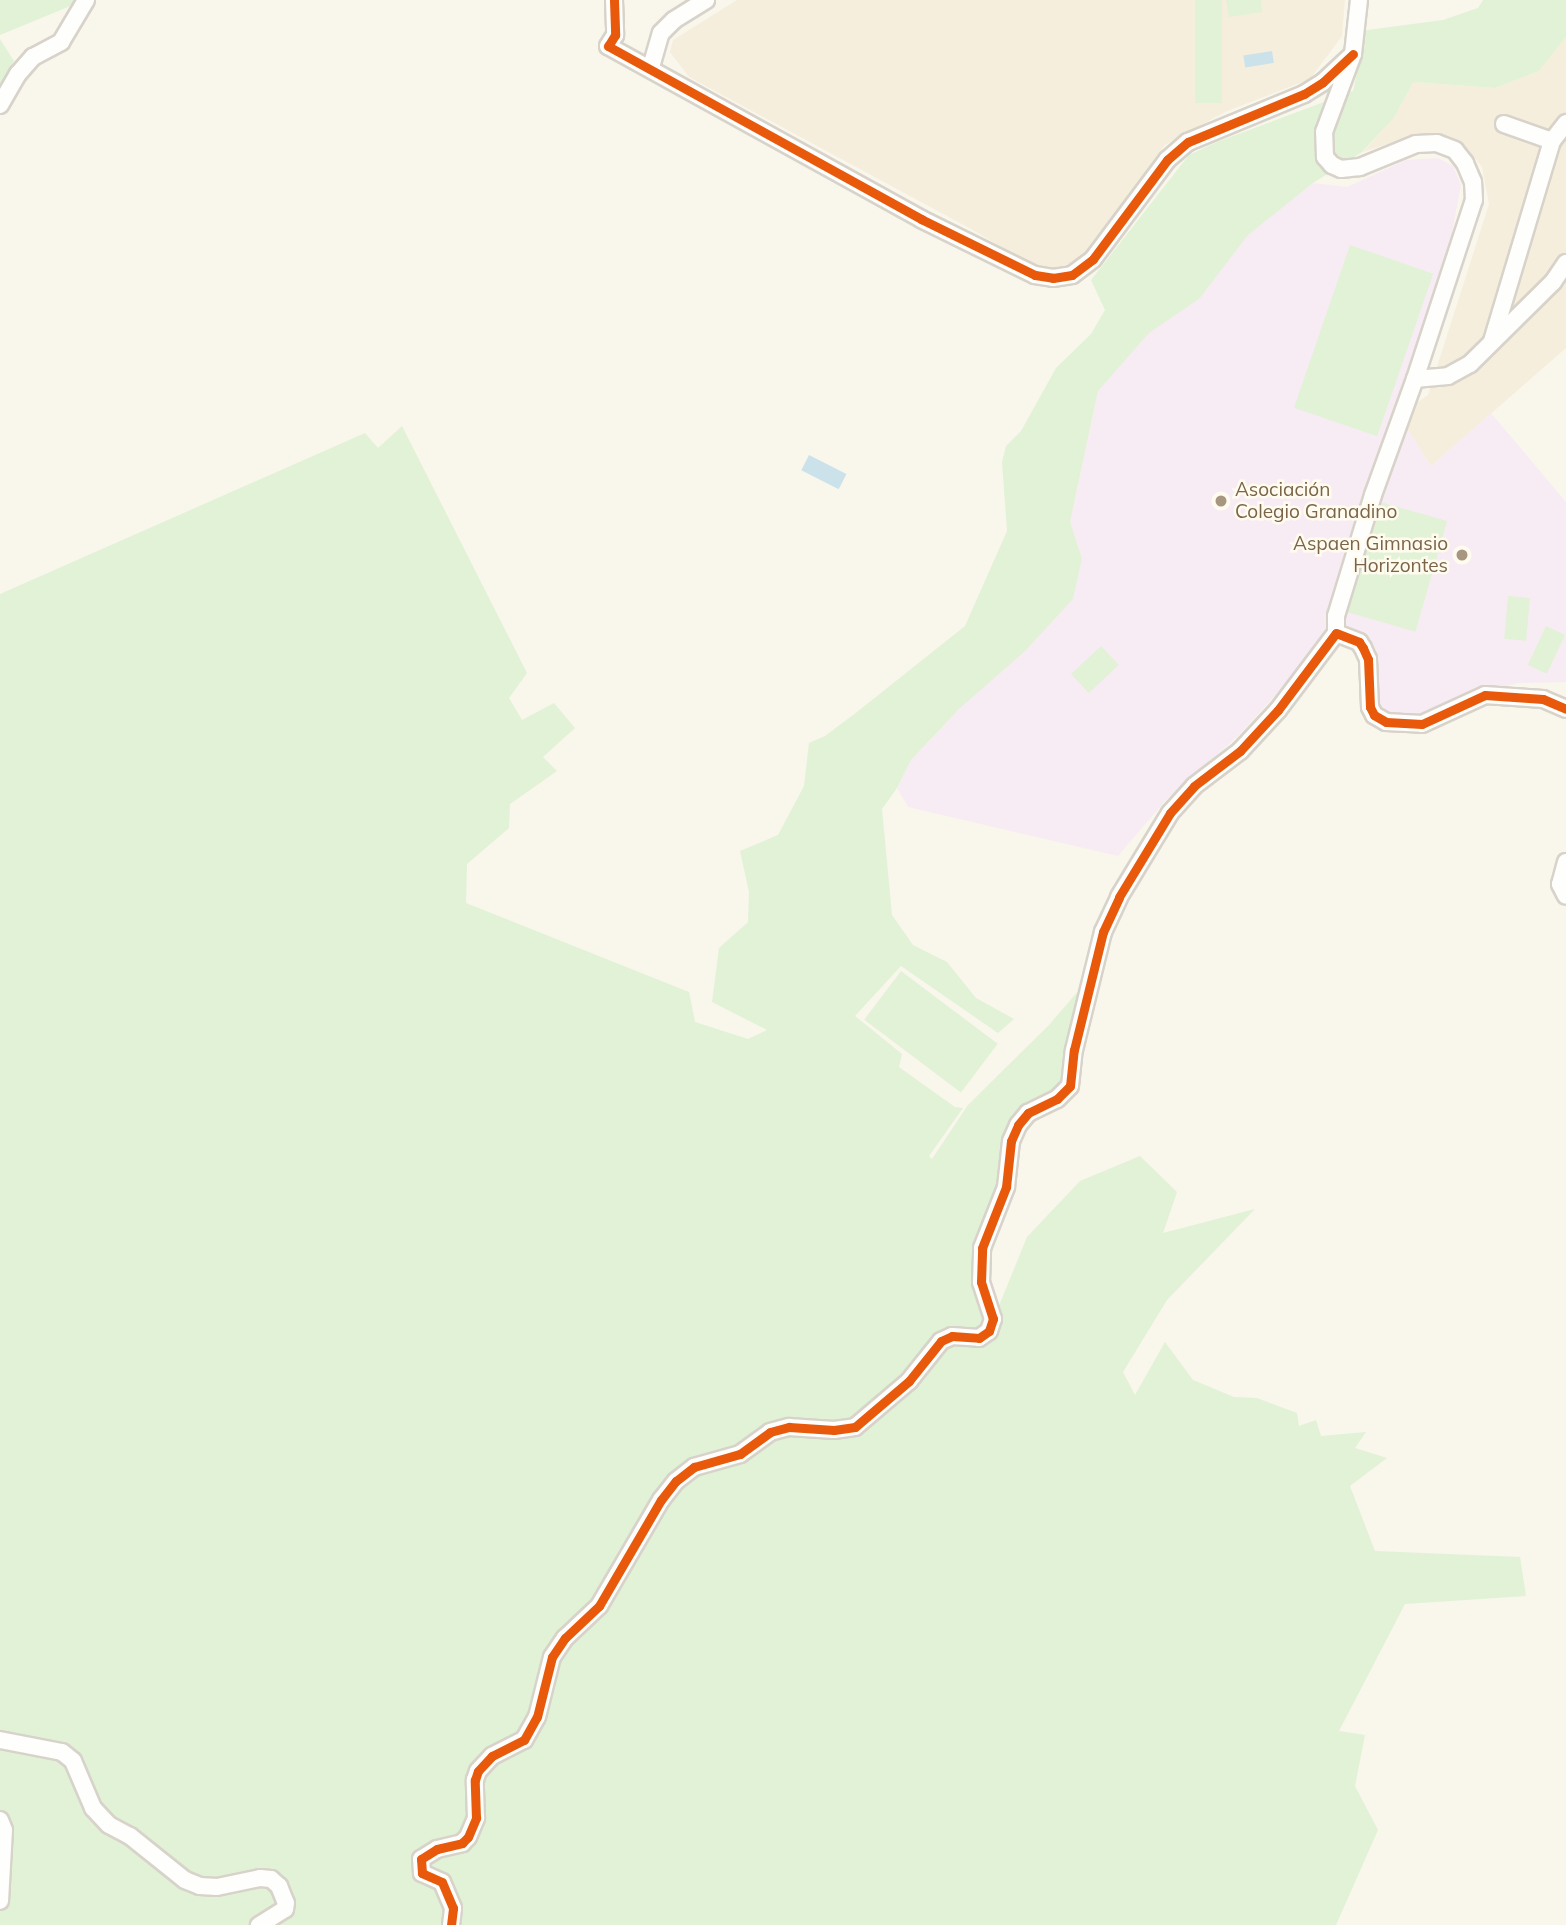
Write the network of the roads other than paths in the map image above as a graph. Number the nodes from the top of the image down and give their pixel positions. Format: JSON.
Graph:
{"nodes":[{"id":1,"x":86,"y":0,"type":"edge"},
{"id":2,"x":614,"y":0,"type":"edge"},
{"id":3,"x":706,"y":0,"type":"edge"},
{"id":4,"x":1359,"y":0,"type":"edge"},
{"id":5,"x":1353,"y":54,"type":"junction"},
{"id":6,"x":651,"y":67,"type":"junction"},
{"id":7,"x":0,"y":105,"type":"edge"},
{"id":8,"x":1566,"y":123,"type":"edge"},
{"id":9,"x":1504,"y":124,"type":"dead end"},
{"id":10,"x":1552,"y":141,"type":"junction"},
{"id":11,"x":1566,"y":263,"type":"edge"},
{"id":12,"x":1492,"y":341,"type":"junction"},
{"id":13,"x":1415,"y":379,"type":"junction"},
{"id":14,"x":1336,"y":634,"type":"junction"},
{"id":15,"x":1566,"y":709,"type":"edge"},
{"id":16,"x":1566,"y":862,"type":"edge"},
{"id":17,"x":1566,"y":896,"type":"edge"},
{"id":18,"x":0,"y":1740,"type":"edge"},
{"id":19,"x":0,"y":1820,"type":"edge"},
{"id":20,"x":0,"y":1901,"type":"edge"},
{"id":21,"x":259,"y":1925,"type":"edge"},
{"id":22,"x":452,"y":1925,"type":"edge"}],
"edges":[{"from":1,"to":7,"type":"street"},
{"from":2,"to":6,"type":"street"},
{"from":3,"to":6,"type":"street"},
{"from":4,"to":5,"type":"street"},
{"from":5,"to":6,"type":"street"},
{"from":5,"to":13,"type":"street"},
{"from":8,"to":10,"type":"street"},
{"from":9,"to":10,"type":"street"},
{"from":10,"to":12,"type":"street"},
{"from":11,"to":12,"type":"street"},
{"from":12,"to":13,"type":"street"},
{"from":13,"to":14,"type":"street"},
{"from":14,"to":15,"type":"street"},
{"from":14,"to":22,"type":"street"},
{"from":16,"to":17,"type":"street"},
{"from":18,"to":21,"type":"street"},
{"from":19,"to":20,"type":"street"}]}
